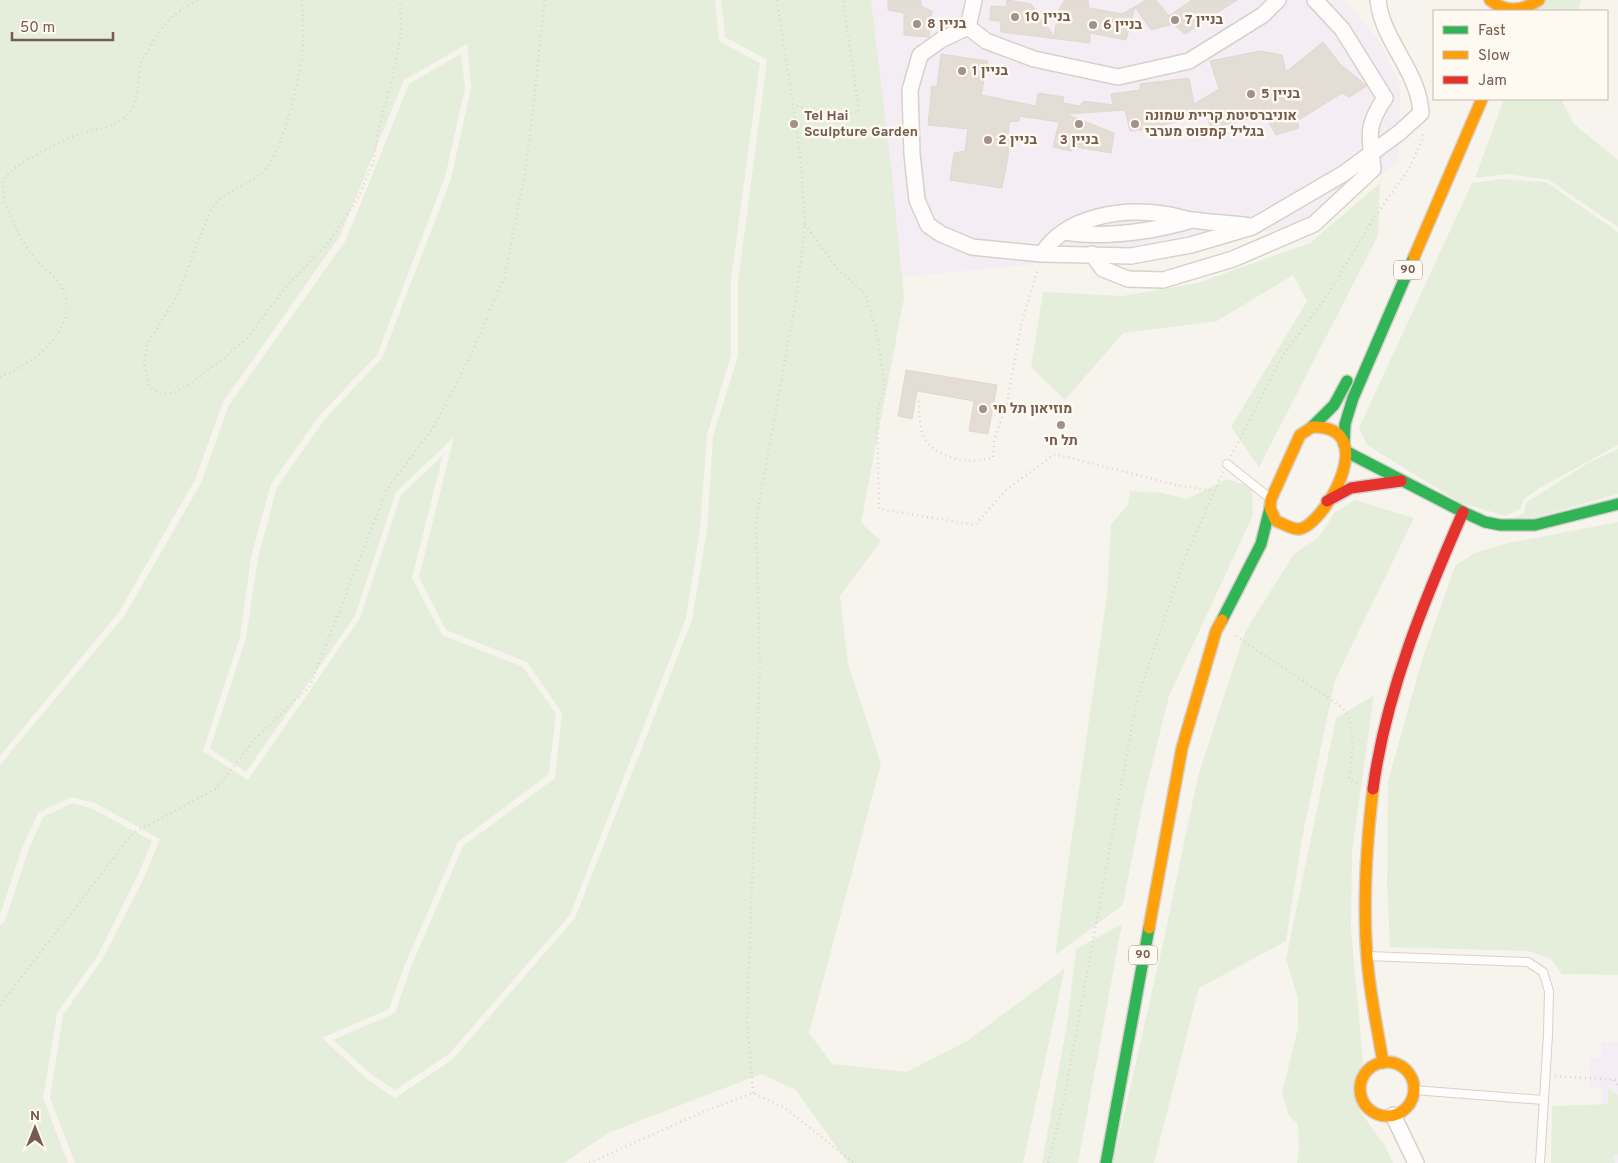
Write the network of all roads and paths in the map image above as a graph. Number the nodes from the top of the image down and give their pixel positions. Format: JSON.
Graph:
{"nodes":[{"id":1,"x":197,"y":0,"type":"edge"},
{"id":2,"x":302,"y":0,"type":"edge"},
{"id":3,"x":400,"y":0,"type":"edge"},
{"id":4,"x":544,"y":0,"type":"edge"},
{"id":5,"x":777,"y":0,"type":"edge"},
{"id":6,"x":843,"y":0,"type":"edge"},
{"id":7,"x":974,"y":0,"type":"edge"},
{"id":8,"x":1278,"y":0,"type":"edge"},
{"id":9,"x":1315,"y":0,"type":"edge"},
{"id":10,"x":1378,"y":0,"type":"edge"},
{"id":11,"x":1489,"y":0,"type":"edge"},
{"id":12,"x":1531,"y":6,"type":"edge"},
{"id":13,"x":968,"y":27,"type":"junction"},
{"id":14,"x":1482,"y":100,"type":"edge"},
{"id":15,"x":792,"y":105,"type":"junction"},
{"id":16,"x":1421,"y":113,"type":"junction"},
{"id":17,"x":1372,"y":152,"type":"junction"},
{"id":18,"x":805,"y":224,"type":"junction"},
{"id":19,"x":1252,"y":227,"type":"junction"},
{"id":20,"x":1042,"y":254,"type":"junction"},
{"id":21,"x":1092,"y":254,"type":"junction"},
{"id":22,"x":1382,"y":302,"type":"dead end"},
{"id":23,"x":0,"y":377,"type":"edge"},
{"id":24,"x":919,"y":401,"type":"dead end"},
{"id":25,"x":1312,"y":427,"type":"junction"},
{"id":26,"x":1346,"y":448,"type":"junction"},
{"id":27,"x":1226,"y":464,"type":"junction"},
{"id":28,"x":1401,"y":481,"type":"junction"},
{"id":29,"x":1213,"y":491,"type":"junction"},
{"id":30,"x":1327,"y":501,"type":"junction"},
{"id":31,"x":1270,"y":503,"type":"junction"},
{"id":32,"x":1618,"y":504,"type":"edge"},
{"id":33,"x":1463,"y":512,"type":"junction"},
{"id":34,"x":1304,"y":528,"type":"junction"},
{"id":35,"x":1289,"y":539,"type":"dead end"},
{"id":36,"x":1231,"y":632,"type":"dead end"},
{"id":37,"x":1220,"y":659,"type":"dead end"},
{"id":38,"x":1182,"y":748,"type":"junction"},
{"id":39,"x":1373,"y":794,"type":"junction"},
{"id":40,"x":1367,"y":956,"type":"junction"},
{"id":41,"x":0,"y":1005,"type":"edge"},
{"id":42,"x":1383,"y":1063,"type":"junction"},
{"id":43,"x":1545,"y":1075,"type":"junction"},
{"id":44,"x":1614,"y":1080,"type":"junction"},
{"id":45,"x":1618,"y":1080,"type":"edge"},
{"id":46,"x":1618,"y":1086,"type":"edge"},
{"id":47,"x":1414,"y":1090,"type":"junction"},
{"id":48,"x":753,"y":1093,"type":"junction"},
{"id":49,"x":1543,"y":1100,"type":"junction"},
{"id":50,"x":1393,"y":1116,"type":"junction"},
{"id":51,"x":589,"y":1163,"type":"edge"},
{"id":52,"x":854,"y":1163,"type":"edge"},
{"id":53,"x":1048,"y":1163,"type":"edge"},
{"id":54,"x":1106,"y":1163,"type":"edge"},
{"id":55,"x":1416,"y":1163,"type":"edge"},
{"id":56,"x":1540,"y":1163,"type":"edge"}],
"edges":[{"from":1,"to":23,"type":"path"},
{"from":2,"to":3,"type":"path"},
{"from":4,"to":41,"type":"path"},
{"from":5,"to":15,"type":"path"},
{"from":6,"to":15,"type":"path"},
{"from":7,"to":13,"type":"street"},
{"from":8,"to":13,"type":"street"},
{"from":9,"to":17,"type":"street"},
{"from":10,"to":16,"type":"street"},
{"from":11,"to":12,"type":"main road"},
{"from":13,"to":20,"type":"street"},
{"from":14,"to":26,"type":"main road","number":"90"},
{"from":15,"to":18,"type":"path"},
{"from":16,"to":17,"type":"street"},
{"from":16,"to":27,"type":"path"},
{"from":17,"to":19,"type":"street"},
{"from":17,"to":21,"type":"street"},
{"from":18,"to":29,"type":"path"},
{"from":18,"to":48,"type":"path"},
{"from":19,"to":20,"type":"street"},
{"from":19,"to":21,"type":"street"},
{"from":20,"to":21,"type":"street"},
{"from":20,"to":24,"type":"path"},
{"from":22,"to":25,"type":"main road","number":"90"},
{"from":25,"to":26,"type":"main road"},
{"from":25,"to":31,"type":"main road","number":"90"},
{"from":26,"to":28,"type":"main road"},
{"from":26,"to":30,"type":"main road","number":"90"},
{"from":27,"to":29,"type":"path"},
{"from":27,"to":31,"type":"lane"},
{"from":28,"to":30,"type":"main road"},
{"from":28,"to":33,"type":"main road"},
{"from":29,"to":53,"type":"path"},
{"from":30,"to":34,"type":"main road","number":"90"},
{"from":31,"to":34,"type":"main road"},
{"from":31,"to":38,"type":"main road","number":"90"},
{"from":32,"to":33,"type":"main road"},
{"from":33,"to":39,"type":"main road"},
{"from":34,"to":35,"type":"main road","number":"90"},
{"from":36,"to":39,"type":"path"},
{"from":37,"to":38,"type":"main road","number":"90"},
{"from":38,"to":54,"type":"main road","number":"90"},
{"from":39,"to":40,"type":"main road"},
{"from":40,"to":42,"type":"main road"},
{"from":40,"to":43,"type":"lane"},
{"from":42,"to":47,"type":"main road"},
{"from":42,"to":50,"type":"main road"},
{"from":43,"to":44,"type":"path"},
{"from":43,"to":49,"type":"lane"},
{"from":44,"to":45,"type":"path"},
{"from":44,"to":46,"type":"path"},
{"from":47,"to":49,"type":"lane"},
{"from":47,"to":50,"type":"main road"},
{"from":48,"to":51,"type":"path"},
{"from":48,"to":52,"type":"path"},
{"from":49,"to":56,"type":"lane"},
{"from":50,"to":55,"type":"street"}]}
